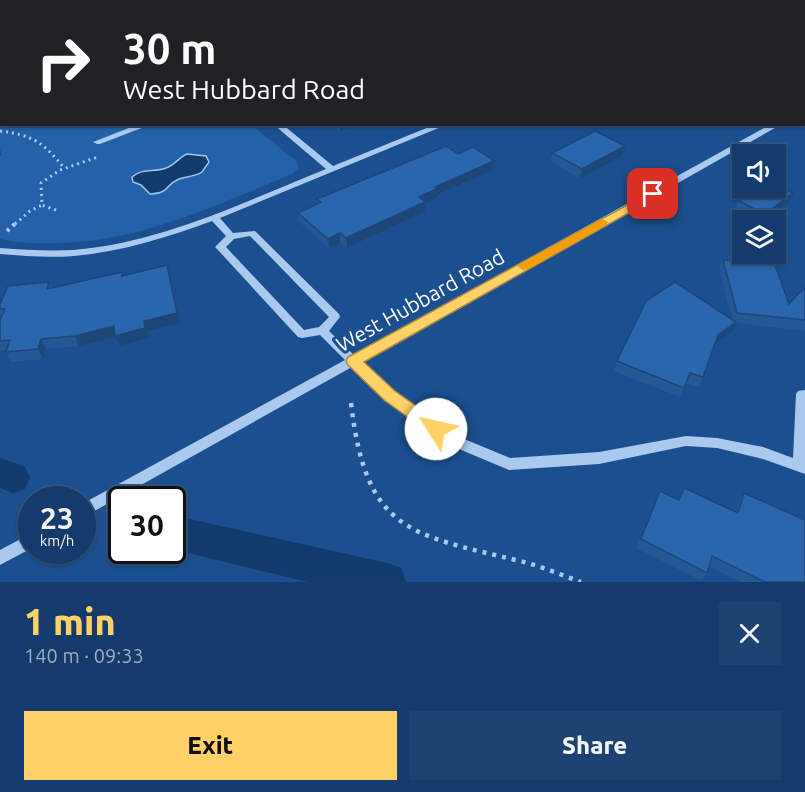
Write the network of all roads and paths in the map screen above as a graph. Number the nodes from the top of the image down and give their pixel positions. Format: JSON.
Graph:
{"nodes":[{"id":1,"x":141,"y":126,"type":"edge"},
{"id":2,"x":279,"y":126,"type":"edge"},
{"id":3,"x":774,"y":126,"type":"edge"},
{"id":4,"x":438,"y":127,"type":"dead end"},
{"id":5,"x":0,"y":131,"type":"edge"},
{"id":6,"x":97,"y":141,"type":"dead end"},
{"id":7,"x":102,"y":156,"type":"dead end"},
{"id":8,"x":64,"y":168,"type":"junction"},
{"id":9,"x":332,"y":169,"type":"junction"},
{"id":10,"x":42,"y":205,"type":"junction"},
{"id":11,"x":56,"y":210,"type":"dead end"},
{"id":12,"x":214,"y":217,"type":"junction"},
{"id":13,"x":7,"y":231,"type":"dead end"},
{"id":14,"x":231,"y":236,"type":"junction"},
{"id":15,"x":0,"y":251,"type":"edge"},
{"id":16,"x":322,"y":331,"type":"junction"},
{"id":17,"x":353,"y":361,"type":"junction"},
{"id":18,"x":802,"y":394,"type":"dead end"},
{"id":19,"x":351,"y":403,"type":"dead end"},
{"id":20,"x":802,"y":466,"type":"edge"},
{"id":21,"x":96,"y":504,"type":"edge"},
{"id":22,"x":18,"y":548,"type":"edge"},
{"id":23,"x":0,"y":558,"type":"edge"},
{"id":24,"x":581,"y":582,"type":"edge"}],
"edges":[{"from":1,"to":6,"type":"street"},
{"from":2,"to":9,"type":"street"},
{"from":3,"to":17,"type":"street","name":"West Hubbard Road"},
{"from":4,"to":9,"type":"street"},
{"from":5,"to":8,"type":"path"},
{"from":7,"to":8,"type":"path"},
{"from":8,"to":10,"type":"path"},
{"from":9,"to":12,"type":"street"},
{"from":10,"to":11,"type":"path"},
{"from":10,"to":13,"type":"path"},
{"from":12,"to":14,"type":"street"},
{"from":12,"to":15,"type":"street"},
{"from":14,"to":16,"type":"street"},
{"from":14,"to":16,"type":"street"},
{"from":16,"to":17,"type":"street"},
{"from":17,"to":20,"type":"street"},
{"from":17,"to":21,"type":"street","name":"West Hubbard Road"},
{"from":18,"to":20,"type":"street"},
{"from":19,"to":24,"type":"path"},
{"from":22,"to":23,"type":"street"}]}
